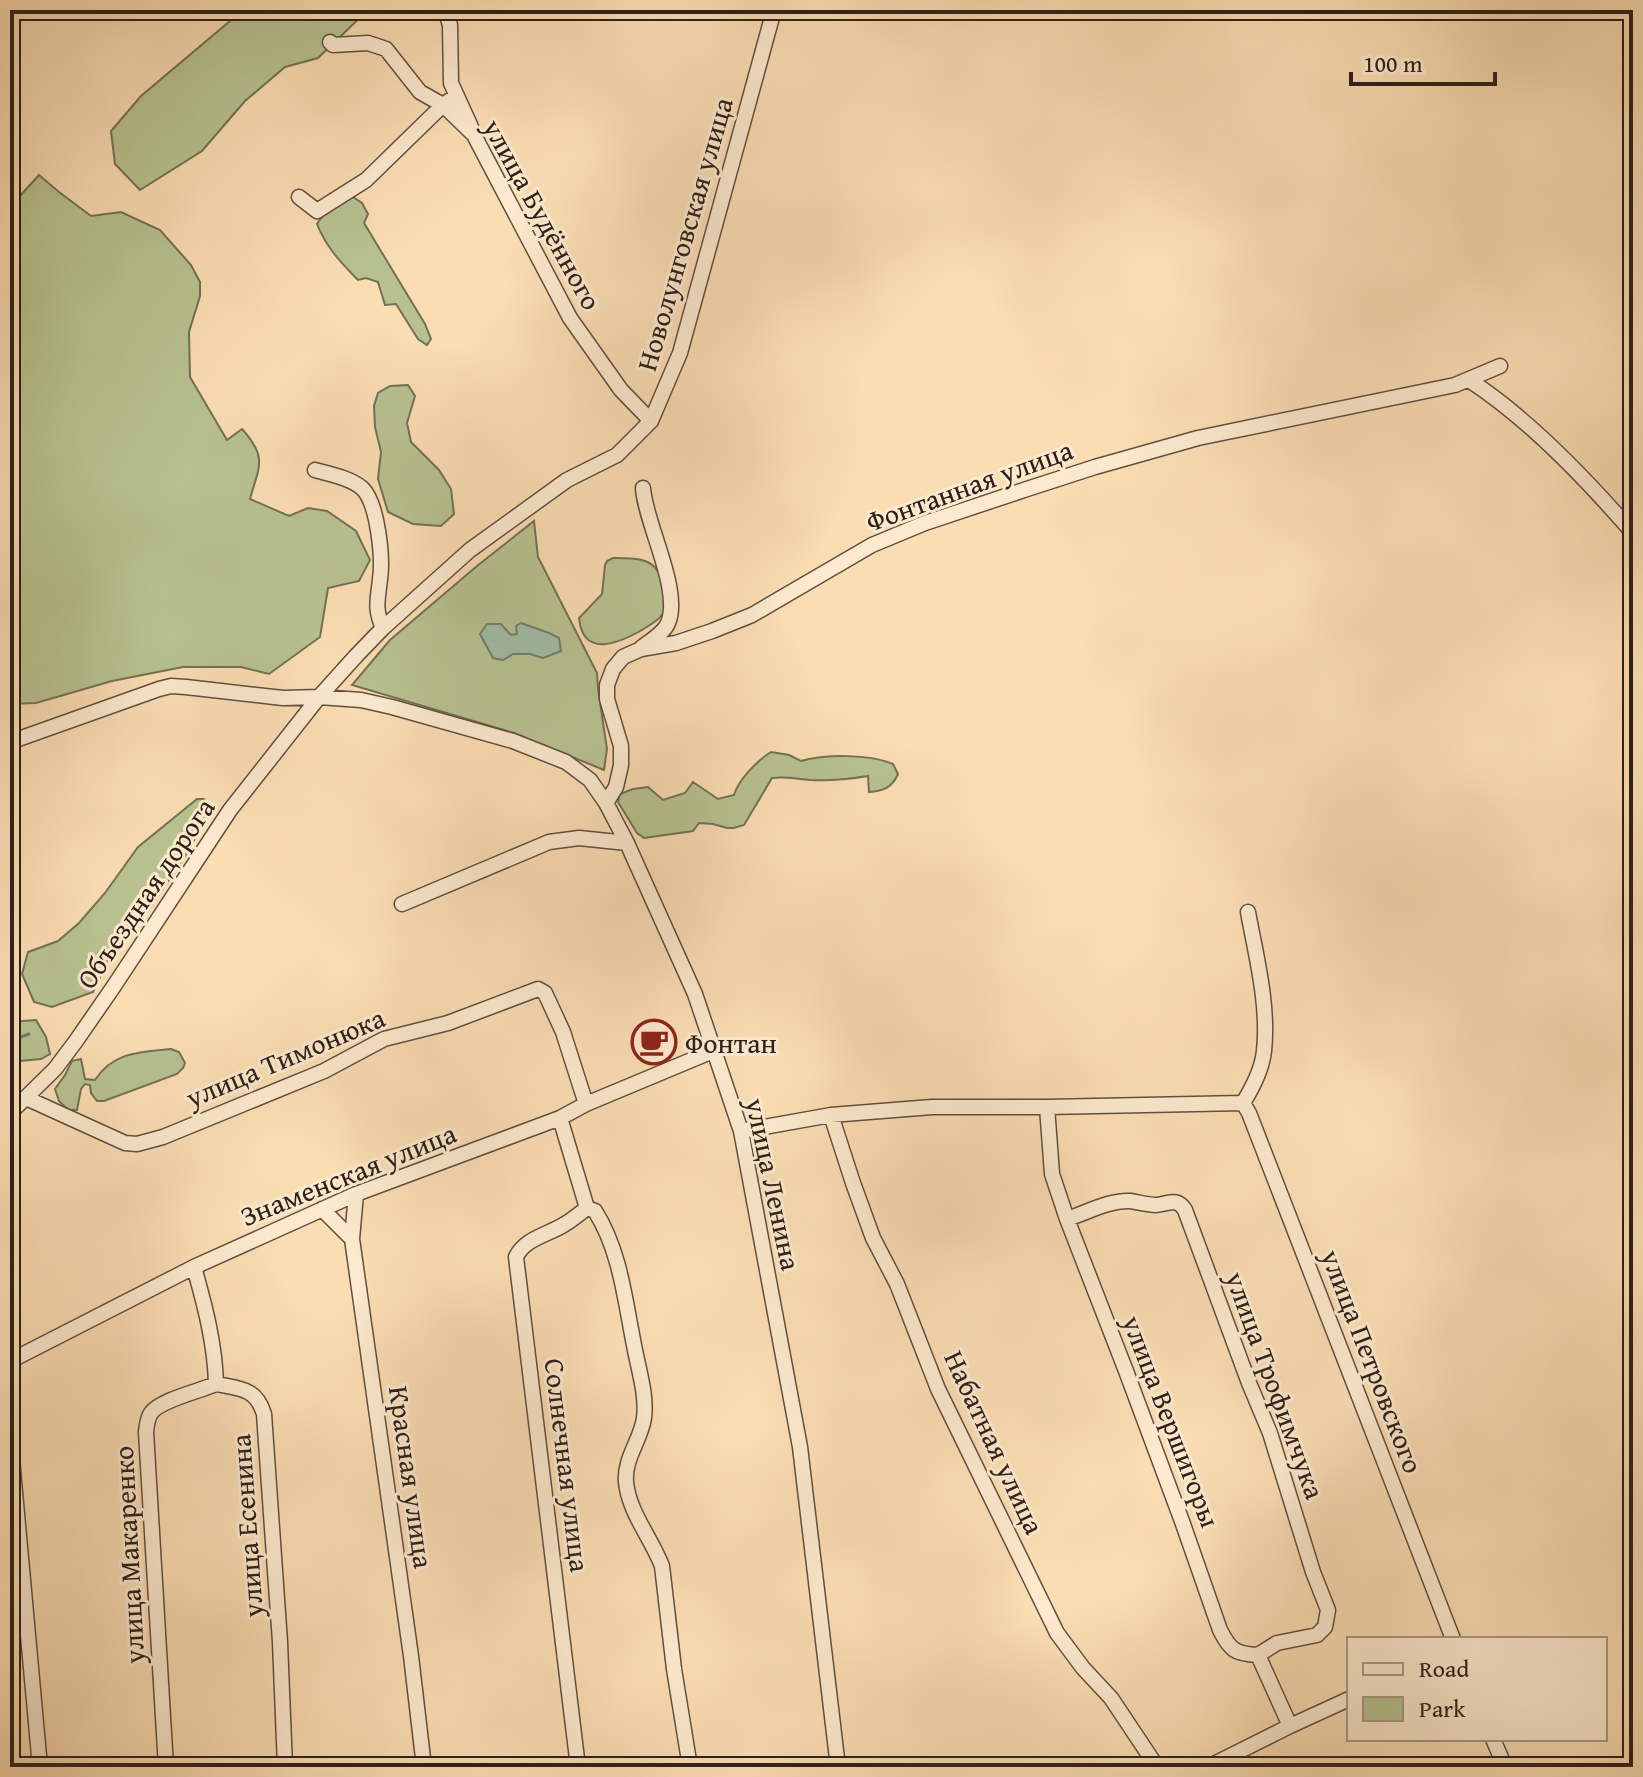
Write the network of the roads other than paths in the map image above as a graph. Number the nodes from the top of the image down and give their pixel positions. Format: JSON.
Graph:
{"nodes":[{"id":1,"x":445,"y":10,"type":"edge"},
{"id":2,"x":774,"y":10,"type":"edge"},
{"id":3,"x":330,"y":42,"type":"dead end"},
{"id":4,"x":456,"y":96,"type":"junction"},
{"id":5,"x":443,"y":105,"type":"junction"},
{"id":6,"x":474,"y":135,"type":"junction"},
{"id":7,"x":299,"y":197,"type":"dead end"},
{"id":8,"x":1500,"y":366,"type":"dead end"},
{"id":9,"x":1469,"y":380,"type":"junction"},
{"id":10,"x":651,"y":421,"type":"junction"},
{"id":11,"x":315,"y":470,"type":"dead end"},
{"id":12,"x":643,"y":488,"type":"dead end"},
{"id":13,"x":1633,"y":533,"type":"edge"},
{"id":14,"x":668,"y":625,"type":"junction"},
{"id":15,"x":383,"y":628,"type":"junction"},
{"id":16,"x":669,"y":644,"type":"junction"},
{"id":17,"x":641,"y":649,"type":"junction"},
{"id":18,"x":319,"y":697,"type":"junction"},
{"id":19,"x":10,"y":742,"type":"edge"},
{"id":20,"x":606,"y":803,"type":"junction"},
{"id":21,"x":627,"y":843,"type":"junction"},
{"id":22,"x":402,"y":904,"type":"dead end"},
{"id":23,"x":1248,"y":912,"type":"dead end"},
{"id":24,"x":713,"y":1051,"type":"junction"},
{"id":25,"x":26,"y":1098,"type":"junction"},
{"id":26,"x":1243,"y":1103,"type":"junction"},
{"id":27,"x":586,"y":1104,"type":"junction"},
{"id":28,"x":1047,"y":1107,"type":"junction"},
{"id":29,"x":10,"y":1113,"type":"edge"},
{"id":30,"x":831,"y":1115,"type":"junction"},
{"id":31,"x":560,"y":1118,"type":"junction"},
{"id":32,"x":741,"y":1131,"type":"junction"},
{"id":33,"x":356,"y":1194,"type":"junction"},
{"id":34,"x":587,"y":1208,"type":"junction"},
{"id":35,"x":322,"y":1209,"type":"junction"},
{"id":36,"x":1067,"y":1219,"type":"junction"},
{"id":37,"x":352,"y":1239,"type":"junction"},
{"id":38,"x":194,"y":1267,"type":"junction"},
{"id":39,"x":10,"y":1361,"type":"edge"},
{"id":40,"x":216,"y":1384,"type":"junction"},
{"id":41,"x":10,"y":1437,"type":"edge"},
{"id":42,"x":1452,"y":1637,"type":"edge"},
{"id":43,"x":1258,"y":1655,"type":"junction"},
{"id":44,"x":1347,"y":1700,"type":"edge"},
{"id":45,"x":1290,"y":1726,"type":"junction"},
{"id":46,"x":1494,"y":1741,"type":"edge"},
{"id":47,"x":40,"y":1767,"type":"edge"},
{"id":48,"x":166,"y":1767,"type":"edge"},
{"id":49,"x":285,"y":1767,"type":"edge"},
{"id":50,"x":424,"y":1767,"type":"edge"},
{"id":51,"x":578,"y":1767,"type":"edge"},
{"id":52,"x":690,"y":1767,"type":"edge"},
{"id":53,"x":838,"y":1767,"type":"edge"},
{"id":54,"x":1157,"y":1767,"type":"edge"},
{"id":55,"x":1208,"y":1767,"type":"edge"},
{"id":56,"x":1505,"y":1767,"type":"edge"}],
"edges":[{"from":1,"to":4,"type":"street"},
{"from":2,"to":10,"type":"street","name":"Новолунговская улица"},
{"from":3,"to":5,"type":"street","name":"улица Будённого"},
{"from":4,"to":5,"type":"street"},
{"from":4,"to":6,"type":"street"},
{"from":5,"to":6,"type":"street","name":"улица Будённого"},
{"from":5,"to":7,"type":"street"},
{"from":6,"to":10,"type":"street","name":"улица Будённого"},
{"from":8,"to":9,"type":"street","name":"Фонтанная улица"},
{"from":9,"to":13,"type":"street"},
{"from":9,"to":16,"type":"street","name":"Фонтанная улица"},
{"from":10,"to":15,"type":"street","name":"Новолунговская улица"},
{"from":11,"to":15,"type":"street"},
{"from":12,"to":14,"type":"street"},
{"from":14,"to":16,"type":"street"},
{"from":14,"to":17,"type":"street"},
{"from":15,"to":18,"type":"street","name":"Новолунговская улица"},
{"from":16,"to":17,"type":"street","name":"Фонтанная улица"},
{"from":17,"to":20,"type":"street","name":"Фонтанная улица"},
{"from":18,"to":19,"type":"street"},
{"from":18,"to":20,"type":"street","name":"улица Ленина"},
{"from":18,"to":25,"type":"street","name":"Объездная дорога"},
{"from":20,"to":21,"type":"street","name":"улица Ленина"},
{"from":21,"to":22,"type":"street"},
{"from":21,"to":24,"type":"street","name":"улица Ленина"},
{"from":23,"to":26,"type":"street"},
{"from":24,"to":27,"type":"street","name":"Знаменская улица"},
{"from":24,"to":32,"type":"street","name":"улица Ленина"},
{"from":25,"to":27,"type":"street","name":"улица Тимонюка"},
{"from":25,"to":29,"type":"street","name":"Объездная дорога"},
{"from":26,"to":28,"type":"street"},
{"from":26,"to":42,"type":"street","name":"улица Петровского"},
{"from":27,"to":31,"type":"street","name":"Знаменская улица"},
{"from":28,"to":30,"type":"street"},
{"from":28,"to":36,"type":"street","name":"улица Вершигоры"},
{"from":30,"to":32,"type":"street"},
{"from":30,"to":54,"type":"street","name":"Набатная улица"},
{"from":31,"to":33,"type":"street","name":"Знаменская улица"},
{"from":31,"to":34,"type":"street"},
{"from":32,"to":53,"type":"street","name":"улица Ленина"},
{"from":33,"to":35,"type":"street","name":"Знаменская улица"},
{"from":33,"to":37,"type":"street","name":"Красная улица"},
{"from":34,"to":51,"type":"street","name":"Солнечная улица"},
{"from":34,"to":52,"type":"street"},
{"from":35,"to":37,"type":"street"},
{"from":35,"to":38,"type":"street","name":"Знаменская улица"},
{"from":36,"to":43,"type":"street","name":"улица Вершигоры"},
{"from":36,"to":43,"type":"street","name":"улица Трофимчука"},
{"from":37,"to":50,"type":"street","name":"Красная улица"},
{"from":38,"to":39,"type":"street","name":"Знаменская улица"},
{"from":38,"to":40,"type":"street"},
{"from":40,"to":48,"type":"street","name":"улица Макаренко"},
{"from":40,"to":49,"type":"street","name":"улица Есенина"},
{"from":41,"to":47,"type":"street"},
{"from":43,"to":45,"type":"street"},
{"from":44,"to":45,"type":"street"},
{"from":45,"to":55,"type":"street"},
{"from":46,"to":56,"type":"street"}]}
